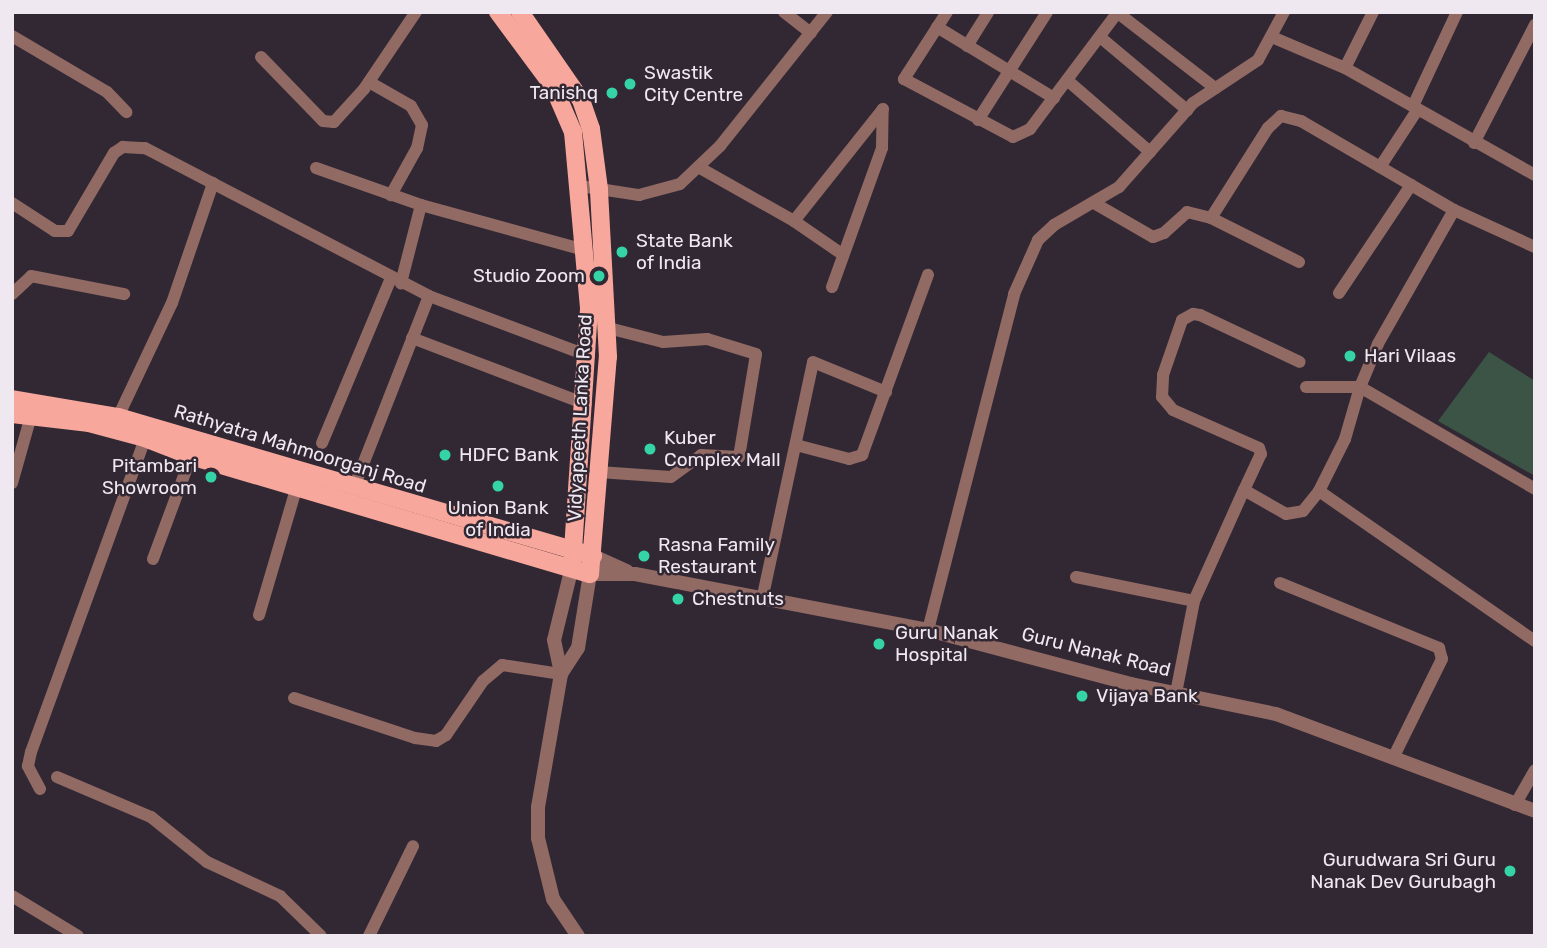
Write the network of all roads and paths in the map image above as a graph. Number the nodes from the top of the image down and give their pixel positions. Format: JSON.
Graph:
{"nodes":[{"id":1,"x":416,"y":12,"type":"edge"},
{"id":2,"x":498,"y":12,"type":"edge"},
{"id":3,"x":520,"y":12,"type":"edge"},
{"id":4,"x":784,"y":12,"type":"edge"},
{"id":5,"x":827,"y":12,"type":"edge"},
{"id":6,"x":947,"y":12,"type":"edge"},
{"id":7,"x":988,"y":12,"type":"edge"},
{"id":8,"x":1047,"y":12,"type":"edge"},
{"id":9,"x":1284,"y":12,"type":"edge"},
{"id":10,"x":1373,"y":12,"type":"edge"},
{"id":11,"x":1457,"y":12,"type":"edge"},
{"id":12,"x":1118,"y":13,"type":"edge"},
{"id":13,"x":1535,"y":25,"type":"edge"},
{"id":14,"x":937,"y":27,"type":"junction"},
{"id":15,"x":811,"y":33,"type":"junction"},
{"id":16,"x":12,"y":36,"type":"edge"},
{"id":17,"x":1100,"y":37,"type":"junction"},
{"id":18,"x":1272,"y":37,"type":"junction"},
{"id":19,"x":967,"y":46,"type":"junction"},
{"id":20,"x":261,"y":57,"type":"dead end"},
{"id":21,"x":1345,"y":68,"type":"junction"},
{"id":22,"x":1009,"y":72,"type":"junction"},
{"id":23,"x":1067,"y":80,"type":"junction"},
{"id":24,"x":369,"y":82,"type":"junction"},
{"id":25,"x":1215,"y":89,"type":"junction"},
{"id":26,"x":1054,"y":98,"type":"junction"},
{"id":27,"x":1415,"y":108,"type":"junction"},
{"id":28,"x":1188,"y":110,"type":"junction"},
{"id":29,"x":126,"y":112,"type":"dead end"},
{"id":30,"x":978,"y":120,"type":"junction"},
{"id":31,"x":1474,"y":143,"type":"junction"},
{"id":32,"x":1150,"y":152,"type":"junction"},
{"id":33,"x":1380,"y":167,"type":"junction"},
{"id":34,"x":316,"y":168,"type":"dead end"},
{"id":35,"x":700,"y":168,"type":"junction"},
{"id":36,"x":1535,"y":175,"type":"edge"},
{"id":37,"x":213,"y":183,"type":"junction"},
{"id":38,"x":580,"y":186,"type":"junction"},
{"id":39,"x":1411,"y":186,"type":"junction"},
{"id":40,"x":599,"y":189,"type":"junction"},
{"id":41,"x":391,"y":195,"type":"junction"},
{"id":42,"x":1094,"y":203,"type":"junction"},
{"id":43,"x":421,"y":205,"type":"junction"},
{"id":44,"x":13,"y":206,"type":"edge"},
{"id":45,"x":1454,"y":210,"type":"junction"},
{"id":46,"x":1211,"y":218,"type":"junction"},
{"id":47,"x":794,"y":220,"type":"junction"},
{"id":48,"x":1535,"y":247,"type":"edge"},
{"id":49,"x":584,"y":250,"type":"junction"},
{"id":50,"x":842,"y":254,"type":"junction"},
{"id":51,"x":1299,"y":262,"type":"dead end"},
{"id":52,"x":928,"y":275,"type":"dead end"},
{"id":53,"x":396,"y":281,"type":"junction"},
{"id":54,"x":832,"y":287,"type":"dead end"},
{"id":55,"x":1339,"y":293,"type":"dead end"},
{"id":56,"x":12,"y":294,"type":"edge"},
{"id":57,"x":124,"y":294,"type":"dead end"},
{"id":58,"x":429,"y":296,"type":"junction"},
{"id":59,"x":608,"y":328,"type":"junction"},
{"id":60,"x":412,"y":338,"type":"junction"},
{"id":61,"x":589,"y":356,"type":"junction"},
{"id":62,"x":1300,"y":362,"type":"dead end"},
{"id":63,"x":1306,"y":387,"type":"dead end"},
{"id":64,"x":1360,"y":387,"type":"junction"},
{"id":65,"x":886,"y":391,"type":"junction"},
{"id":66,"x":12,"y":399,"type":"edge"},
{"id":67,"x":586,"y":404,"type":"junction"},
{"id":68,"x":34,"y":408,"type":"junction"},
{"id":69,"x":12,"y":414,"type":"edge"},
{"id":70,"x":118,"y":416,"type":"junction"},
{"id":71,"x":147,"y":432,"type":"junction"},
{"id":72,"x":322,"y":443,"type":"dead end"},
{"id":73,"x":796,"y":445,"type":"junction"},
{"id":74,"x":194,"y":449,"type":"junction"},
{"id":75,"x":599,"y":472,"type":"junction"},
{"id":76,"x":299,"y":480,"type":"junction"},
{"id":77,"x":12,"y":483,"type":"edge"},
{"id":78,"x":354,"y":487,"type":"junction"},
{"id":79,"x":1535,"y":489,"type":"edge"},
{"id":80,"x":1244,"y":490,"type":"junction"},
{"id":81,"x":1318,"y":491,"type":"junction"},
{"id":82,"x":573,"y":552,"type":"junction"},
{"id":83,"x":153,"y":559,"type":"dead end"},
{"id":84,"x":592,"y":565,"type":"junction"},
{"id":85,"x":571,"y":571,"type":"junction"},
{"id":86,"x":1076,"y":577,"type":"dead end"},
{"id":87,"x":1280,"y":583,"type":"dead end"},
{"id":88,"x":762,"y":600,"type":"junction"},
{"id":89,"x":1194,"y":601,"type":"junction"},
{"id":90,"x":259,"y":615,"type":"dead end"},
{"id":91,"x":928,"y":631,"type":"junction"},
{"id":92,"x":1535,"y":640,"type":"edge"},
{"id":93,"x":561,"y":674,"type":"junction"},
{"id":94,"x":1176,"y":693,"type":"junction"},
{"id":95,"x":294,"y":698,"type":"dead end"},
{"id":96,"x":1393,"y":758,"type":"junction"},
{"id":97,"x":1535,"y":770,"type":"edge"},
{"id":98,"x":57,"y":777,"type":"dead end"},
{"id":99,"x":40,"y":789,"type":"dead end"},
{"id":100,"x":1515,"y":806,"type":"junction"},
{"id":101,"x":1535,"y":811,"type":"edge"},
{"id":102,"x":413,"y":846,"type":"dead end"},
{"id":103,"x":12,"y":896,"type":"edge"},
{"id":104,"x":78,"y":936,"type":"edge"},
{"id":105,"x":321,"y":936,"type":"edge"},
{"id":106,"x":369,"y":936,"type":"edge"},
{"id":107,"x":578,"y":936,"type":"edge"}],
"edges":[{"from":1,"to":24,"type":"street"},
{"from":2,"to":38,"type":"main road","name":"Vidyapeeth Lanka Road"},
{"from":3,"to":40,"type":"main road","name":"Vidyapeeth Lanka Road"},
{"from":4,"to":15,"type":"street"},
{"from":5,"to":15,"type":"street"},
{"from":6,"to":14,"type":"street"},
{"from":7,"to":19,"type":"street"},
{"from":8,"to":22,"type":"street"},
{"from":9,"to":18,"type":"street"},
{"from":10,"to":21,"type":"street"},
{"from":11,"to":27,"type":"street"},
{"from":12,"to":17,"type":"street"},
{"from":12,"to":25,"type":"street"},
{"from":13,"to":31,"type":"street"},
{"from":14,"to":19,"type":"street"},
{"from":14,"to":30,"type":"street"},
{"from":15,"to":35,"type":"street"},
{"from":16,"to":29,"type":"street"},
{"from":17,"to":23,"type":"street"},
{"from":17,"to":28,"type":"street"},
{"from":18,"to":21,"type":"street"},
{"from":18,"to":25,"type":"street"},
{"from":19,"to":22,"type":"street"},
{"from":20,"to":24,"type":"street"},
{"from":21,"to":27,"type":"street"},
{"from":22,"to":26,"type":"street"},
{"from":22,"to":30,"type":"street"},
{"from":23,"to":26,"type":"street"},
{"from":23,"to":32,"type":"street"},
{"from":24,"to":41,"type":"street"},
{"from":25,"to":28,"type":"street"},
{"from":26,"to":30,"type":"street"},
{"from":27,"to":31,"type":"street"},
{"from":27,"to":33,"type":"street"},
{"from":28,"to":32,"type":"street"},
{"from":31,"to":36,"type":"street"},
{"from":32,"to":42,"type":"street"},
{"from":33,"to":39,"type":"street"},
{"from":33,"to":46,"type":"street"},
{"from":34,"to":41,"type":"street"},
{"from":35,"to":40,"type":"street"},
{"from":35,"to":47,"type":"street"},
{"from":37,"to":44,"type":"street"},
{"from":37,"to":53,"type":"street"},
{"from":37,"to":70,"type":"street"},
{"from":38,"to":40,"type":"street"},
{"from":38,"to":49,"type":"main road","name":"Vidyapeeth Lanka Road"},
{"from":39,"to":45,"type":"street"},
{"from":39,"to":55,"type":"street"},
{"from":40,"to":59,"type":"main road","name":"Vidyapeeth Lanka Road"},
{"from":41,"to":43,"type":"street"},
{"from":42,"to":46,"type":"street"},
{"from":42,"to":91,"type":"street"},
{"from":43,"to":49,"type":"street"},
{"from":43,"to":53,"type":"street"},
{"from":45,"to":48,"type":"street"},
{"from":45,"to":64,"type":"street"},
{"from":46,"to":51,"type":"street"},
{"from":47,"to":50,"type":"street"},
{"from":47,"to":50,"type":"street"},
{"from":49,"to":61,"type":"main road","name":"Vidyapeeth Lanka Road"},
{"from":50,"to":54,"type":"street"},
{"from":52,"to":65,"type":"street"},
{"from":53,"to":58,"type":"street"},
{"from":53,"to":72,"type":"street"},
{"from":56,"to":57,"type":"street"},
{"from":58,"to":60,"type":"street"},
{"from":58,"to":61,"type":"street"},
{"from":59,"to":75,"type":"main road","name":"Vidyapeeth Lanka Road"},
{"from":59,"to":75,"type":"street"},
{"from":60,"to":67,"type":"street"},
{"from":60,"to":78,"type":"street"},
{"from":61,"to":67,"type":"main road","name":"Vidyapeeth Lanka Road"},
{"from":62,"to":80,"type":"street"},
{"from":63,"to":64,"type":"street"},
{"from":64,"to":79,"type":"street"},
{"from":64,"to":81,"type":"street"},
{"from":65,"to":73,"type":"street"},
{"from":65,"to":73,"type":"street"},
{"from":66,"to":68,"type":"main road","name":"Rathyatra Mahmoorganj Road"},
{"from":67,"to":82,"type":"main road","name":"Vidyapeeth Lanka Road"},
{"from":68,"to":69,"type":"main road","name":"Rathyatra Mahmoorganj Road"},
{"from":68,"to":70,"type":"main road","name":"Rathyatra Mahmoorganj Road"},
{"from":68,"to":71,"type":"main road","name":"Rathyatra Mahmoorganj Road"},
{"from":68,"to":77,"type":"street"},
{"from":70,"to":71,"type":"main road","name":"Rathyatra Mahmoorganj Road"},
{"from":71,"to":74,"type":"main road","name":"Rathyatra Mahmoorganj Road"},
{"from":71,"to":99,"type":"street"},
{"from":73,"to":88,"type":"street"},
{"from":74,"to":76,"type":"main road","name":"Rathyatra Mahmoorganj Road"},
{"from":74,"to":83,"type":"street"},
{"from":75,"to":84,"type":"main road","name":"Vidyapeeth Lanka Road"},
{"from":76,"to":78,"type":"main road","name":"Rathyatra Mahmoorganj Road"},
{"from":76,"to":85,"type":"main road","name":"Rathyatra Mahmoorganj Road"},
{"from":76,"to":90,"type":"street"},
{"from":78,"to":82,"type":"main road","name":"Rathyatra Mahmoorganj Road"},
{"from":80,"to":81,"type":"street"},
{"from":80,"to":89,"type":"street"},
{"from":81,"to":92,"type":"street"},
{"from":82,"to":84,"type":"main road","name":"Guru Nanak Road"},
{"from":82,"to":85,"type":"main road","name":"Vidyapeeth Lanka Road"},
{"from":84,"to":85,"type":"main road","name":"Guru Nanak Road"},
{"from":84,"to":88,"type":"street","name":"Guru Nanak Road"},
{"from":84,"to":93,"type":"street","name":"Vidyapeeth Lanka Road"},
{"from":85,"to":93,"type":"street","name":"Vidyapeeth Lanka Road"},
{"from":86,"to":89,"type":"street"},
{"from":87,"to":96,"type":"street"},
{"from":88,"to":91,"type":"street","name":"Guru Nanak Road"},
{"from":89,"to":94,"type":"street"},
{"from":91,"to":94,"type":"street","name":"Guru Nanak Road"},
{"from":93,"to":95,"type":"street"},
{"from":93,"to":107,"type":"street","name":"Vidyapeeth Lanka Road"},
{"from":94,"to":96,"type":"street","name":"Guru Nanak Road"},
{"from":96,"to":100,"type":"street","name":"Guru Nanak Road"},
{"from":97,"to":100,"type":"street"},
{"from":98,"to":105,"type":"street"},
{"from":100,"to":101,"type":"street","name":"Guru Nanak Road"},
{"from":102,"to":106,"type":"street"},
{"from":103,"to":104,"type":"street"}]}
